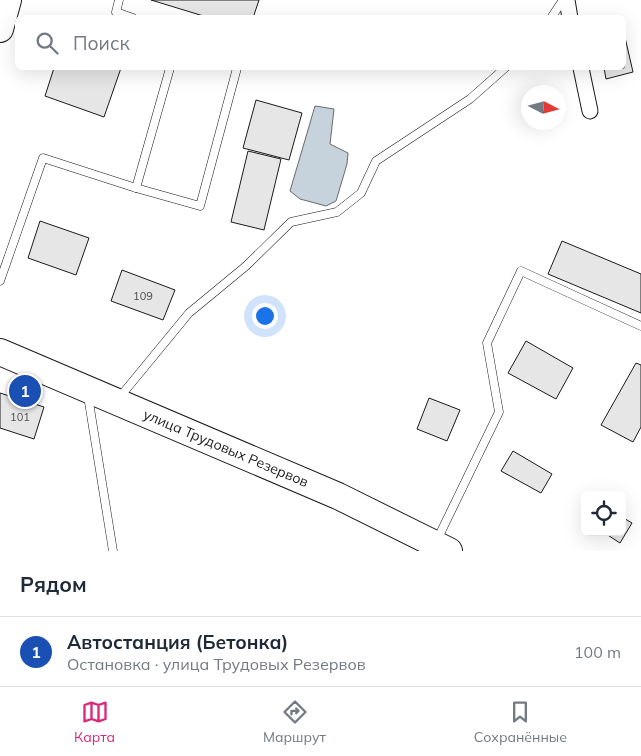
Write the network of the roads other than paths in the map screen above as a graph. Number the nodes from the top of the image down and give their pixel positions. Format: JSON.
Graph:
{"nodes":[{"id":1,"x":8,"y":0,"type":"edge"},
{"id":2,"x":119,"y":0,"type":"edge"},
{"id":3,"x":565,"y":0,"type":"edge"},
{"id":4,"x":124,"y":15,"type":"edge"},
{"id":5,"x":553,"y":15,"type":"edge"},
{"id":6,"x":569,"y":15,"type":"edge"},
{"id":7,"x":0,"y":29,"type":"edge"},
{"id":8,"x":169,"y":70,"type":"edge"},
{"id":9,"x":236,"y":70,"type":"edge"},
{"id":10,"x":503,"y":70,"type":"edge"},
{"id":11,"x":581,"y":70,"type":"edge"},
{"id":12,"x":590,"y":110,"type":"dead end"},
{"id":13,"x":136,"y":188,"type":"junction"},
{"id":14,"x":0,"y":281,"type":"edge"},
{"id":15,"x":641,"y":326,"type":"edge"},
{"id":16,"x":0,"y":352,"type":"edge"},
{"id":17,"x":87,"y":389,"type":"junction"},
{"id":18,"x":116,"y":401,"type":"junction"},
{"id":19,"x":442,"y":548,"type":"edge"},
{"id":20,"x":112,"y":551,"type":"edge"}],
"edges":[{"from":1,"to":7,"type":"highway"},
{"from":2,"to":4,"type":"lane"},
{"from":3,"to":5,"type":"lane"},
{"from":3,"to":6,"type":"street"},
{"from":8,"to":13,"type":"lane"},
{"from":9,"to":13,"type":"lane"},
{"from":10,"to":18,"type":"lane"},
{"from":11,"to":12,"type":"street"},
{"from":13,"to":14,"type":"lane"},
{"from":15,"to":19,"type":"lane"},
{"from":16,"to":17,"type":"highway","name":"улица Трудовых Резервов"},
{"from":17,"to":18,"type":"highway","name":"улица Трудовых Резервов"},
{"from":17,"to":20,"type":"lane"},
{"from":18,"to":19,"type":"highway","name":"улица Трудовых Резервов"}]}
